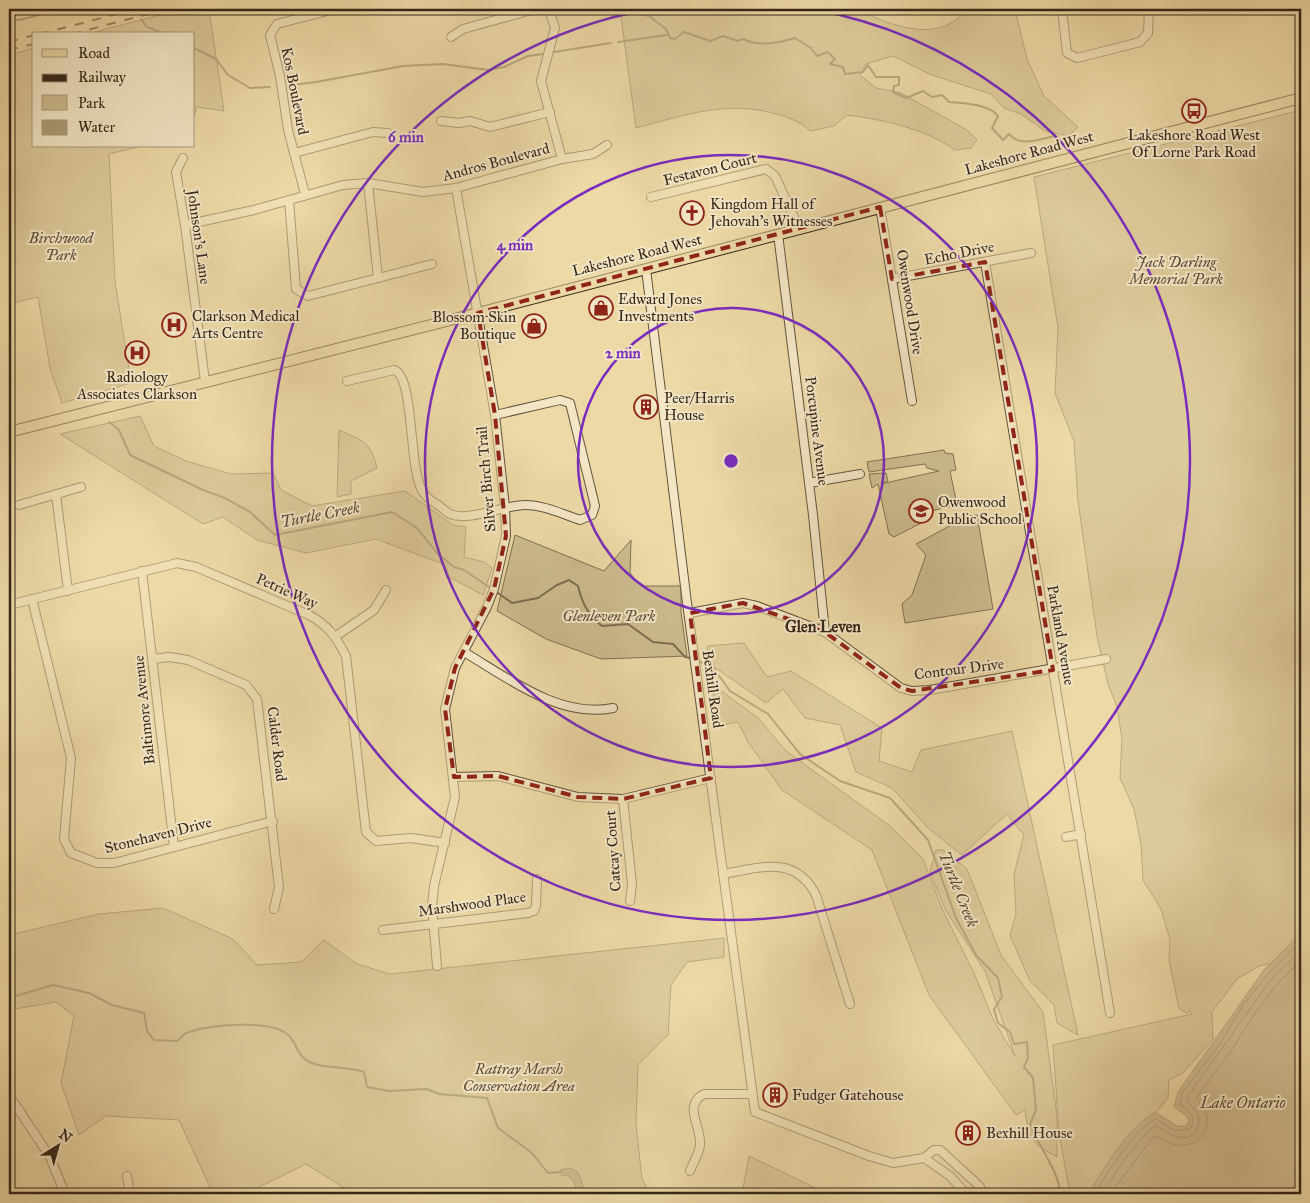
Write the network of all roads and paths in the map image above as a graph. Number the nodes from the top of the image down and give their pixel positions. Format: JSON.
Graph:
{"nodes":[{"id":1,"x":335,"y":9,"type":"edge"},
{"id":2,"x":535,"y":9,"type":"edge"},
{"id":3,"x":549,"y":9,"type":"edge"},
{"id":4,"x":1062,"y":9,"type":"edge"},
{"id":5,"x":1149,"y":9,"type":"edge"},
{"id":6,"x":451,"y":37,"type":"dead end"},
{"id":7,"x":1301,"y":98,"type":"edge"},
{"id":8,"x":550,"y":112,"type":"junction"},
{"id":9,"x":441,"y":121,"type":"dead end"},
{"id":10,"x":388,"y":133,"type":"dead end"},
{"id":11,"x":607,"y":145,"type":"dead end"},
{"id":12,"x":294,"y":152,"type":"junction"},
{"id":13,"x":183,"y":158,"type":"dead end"},
{"id":14,"x":562,"y":159,"type":"junction"},
{"id":15,"x":368,"y":183,"type":"junction"},
{"id":16,"x":456,"y":188,"type":"junction"},
{"id":17,"x":305,"y":194,"type":"junction"},
{"id":18,"x":651,"y":197,"type":"dead end"},
{"id":19,"x":289,"y":200,"type":"junction"},
{"id":20,"x":880,"y":207,"type":"junction"},
{"id":21,"x":185,"y":225,"type":"junction"},
{"id":22,"x":799,"y":228,"type":"junction"},
{"id":23,"x":778,"y":234,"type":"junction"},
{"id":24,"x":1031,"y":253,"type":"dead end"},
{"id":25,"x":985,"y":262,"type":"junction"},
{"id":26,"x":432,"y":264,"type":"dead end"},
{"id":27,"x":646,"y":268,"type":"junction"},
{"id":28,"x":378,"y":278,"type":"junction"},
{"id":29,"x":892,"y":279,"type":"junction"},
{"id":30,"x":478,"y":313,"type":"junction"},
{"id":31,"x":347,"y":380,"type":"dead end"},
{"id":32,"x":204,"y":381,"type":"junction"},
{"id":33,"x":912,"y":401,"type":"dead end"},
{"id":34,"x":495,"y":415,"type":"junction"},
{"id":35,"x":9,"y":432,"type":"edge"},
{"id":36,"x":860,"y":474,"type":"dead end"},
{"id":37,"x":809,"y":483,"type":"junction"},
{"id":38,"x":81,"y":487,"type":"dead end"},
{"id":39,"x":56,"y":494,"type":"junction"},
{"id":40,"x":19,"y":505,"type":"dead end"},
{"id":41,"x":505,"y":507,"type":"junction"},
{"id":42,"x":142,"y":571,"type":"junction"},
{"id":43,"x":386,"y":590,"type":"dead end"},
{"id":44,"x":68,"y":591,"type":"junction"},
{"id":45,"x":32,"y":599,"type":"junction"},
{"id":46,"x":9,"y":605,"type":"edge"},
{"id":47,"x":690,"y":613,"type":"junction"},
{"id":48,"x":824,"y":632,"type":"junction"},
{"id":49,"x":336,"y":636,"type":"junction"},
{"id":50,"x":464,"y":652,"type":"junction"},
{"id":51,"x":152,"y":659,"type":"junction"},
{"id":52,"x":1106,"y":659,"type":"dead end"},
{"id":53,"x":1053,"y":670,"type":"junction"},
{"id":54,"x":613,"y":708,"type":"dead end"},
{"id":55,"x":454,"y":777,"type":"junction"},
{"id":56,"x":711,"y":778,"type":"junction"},
{"id":57,"x":623,"y":799,"type":"junction"},
{"id":58,"x":273,"y":821,"type":"junction"},
{"id":59,"x":1082,"y":834,"type":"junction"},
{"id":60,"x":1066,"y":838,"type":"dead end"},
{"id":61,"x":445,"y":843,"type":"junction"},
{"id":62,"x":174,"y":847,"type":"junction"},
{"id":63,"x":723,"y":874,"type":"junction"},
{"id":64,"x":537,"y":879,"type":"dead end"},
{"id":65,"x":630,"y":901,"type":"dead end"},
{"id":66,"x":274,"y":909,"type":"dead end"},
{"id":67,"x":433,"y":923,"type":"junction"},
{"id":68,"x":383,"y":930,"type":"dead end"},
{"id":69,"x":437,"y":966,"type":"dead end"},
{"id":70,"x":850,"y":1004,"type":"dead end"},
{"id":71,"x":1110,"y":1012,"type":"dead end"},
{"id":72,"x":752,"y":1094,"type":"junction"},
{"id":73,"x":9,"y":1095,"type":"edge"},
{"id":74,"x":924,"y":1158,"type":"junction"},
{"id":75,"x":690,"y":1172,"type":"dead end"},
{"id":76,"x":127,"y":1176,"type":"dead end"},
{"id":77,"x":65,"y":1194,"type":"edge"},
{"id":78,"x":130,"y":1194,"type":"edge"},
{"id":79,"x":966,"y":1194,"type":"edge"},
{"id":80,"x":981,"y":1194,"type":"edge"}],
"edges":[{"from":1,"to":12,"type":"street","name":"Kos Boulevard"},
{"from":2,"to":6,"type":"street"},
{"from":3,"to":8,"type":"street"},
{"from":4,"to":5,"type":"street"},
{"from":7,"to":20,"type":"main road","name":"Lakeshore Road West"},
{"from":8,"to":9,"type":"street"},
{"from":8,"to":14,"type":"street"},
{"from":10,"to":12,"type":"street"},
{"from":11,"to":14,"type":"street","name":"Andros Boulevard"},
{"from":12,"to":17,"type":"street","name":"Kos Boulevard"},
{"from":13,"to":21,"type":"street","name":"Johnson's Lane"},
{"from":14,"to":16,"type":"street","name":"Andros Boulevard"},
{"from":15,"to":16,"type":"street","name":"Andros Boulevard"},
{"from":15,"to":17,"type":"street","name":"Andros Boulevard"},
{"from":15,"to":28,"type":"street"},
{"from":16,"to":30,"type":"street","name":"Silver Birch Trail"},
{"from":17,"to":19,"type":"street","name":"Andros Boulevard"},
{"from":18,"to":22,"type":"street","name":"Festavon Court"},
{"from":19,"to":21,"type":"street","name":"Andros Boulevard"},
{"from":19,"to":28,"type":"street"},
{"from":20,"to":22,"type":"main road","name":"Lakeshore Road West"},
{"from":20,"to":29,"type":"street","name":"Owenwood Drive"},
{"from":21,"to":32,"type":"street","name":"Johnson's Lane"},
{"from":22,"to":23,"type":"main road","name":"Lakeshore Road West"},
{"from":23,"to":27,"type":"main road","name":"Lakeshore Road West"},
{"from":23,"to":37,"type":"street","name":"Porcupine Avenue"},
{"from":24,"to":25,"type":"street","name":"Echo Drive"},
{"from":25,"to":29,"type":"street","name":"Echo Drive"},
{"from":25,"to":53,"type":"street","name":"Parkland Avenue"},
{"from":26,"to":28,"type":"street"},
{"from":27,"to":30,"type":"main road","name":"Lakeshore Road West"},
{"from":27,"to":47,"type":"street","name":"Bexhill Road"},
{"from":29,"to":33,"type":"street","name":"Owenwood Drive"},
{"from":30,"to":32,"type":"main road","name":"Lakeshore Road West"},
{"from":30,"to":34,"type":"street","name":"Silver Birch Trail"},
{"from":31,"to":41,"type":"street"},
{"from":32,"to":35,"type":"main road","name":"Lakeshore Road West"},
{"from":34,"to":41,"type":"street","name":"Silver Birch Trail"},
{"from":34,"to":41,"type":"street"},
{"from":36,"to":37,"type":"street"},
{"from":37,"to":48,"type":"street","name":"Porcupine Avenue"},
{"from":38,"to":39,"type":"street"},
{"from":39,"to":40,"type":"street"},
{"from":39,"to":44,"type":"street"},
{"from":41,"to":50,"type":"street","name":"Silver Birch Trail"},
{"from":42,"to":44,"type":"street","name":"Petrie Way"},
{"from":42,"to":49,"type":"street","name":"Petrie Way"},
{"from":42,"to":51,"type":"street","name":"Baltimore Avenue"},
{"from":43,"to":49,"type":"street"},
{"from":44,"to":45,"type":"street","name":"Petrie Way"},
{"from":45,"to":46,"type":"street","name":"Petrie Way"},
{"from":45,"to":62,"type":"street","name":"Stonehaven Drive"},
{"from":47,"to":48,"type":"street","name":"Contour Drive"},
{"from":47,"to":56,"type":"street","name":"Bexhill Road"},
{"from":48,"to":53,"type":"street","name":"Contour Drive"},
{"from":49,"to":61,"type":"street","name":"Petrie Way"},
{"from":50,"to":54,"type":"street"},
{"from":50,"to":55,"type":"street","name":"Silver Birch Trail"},
{"from":51,"to":58,"type":"street","name":"Calder Road"},
{"from":51,"to":62,"type":"street","name":"Baltimore Avenue"},
{"from":52,"to":53,"type":"street","name":"Contour Drive"},
{"from":53,"to":59,"type":"street","name":"Parkland Avenue"},
{"from":55,"to":57,"type":"street"},
{"from":55,"to":61,"type":"street","name":"Silver Birch Trail"},
{"from":56,"to":57,"type":"street"},
{"from":56,"to":63,"type":"street","name":"Bexhill Road"},
{"from":57,"to":65,"type":"street","name":"Catcay Court"},
{"from":58,"to":62,"type":"street","name":"Stonehaven Drive"},
{"from":58,"to":66,"type":"street","name":"Calder Road"},
{"from":59,"to":60,"type":"street"},
{"from":59,"to":71,"type":"street","name":"Parkland Avenue"},
{"from":61,"to":67,"type":"street","name":"Silver Birch Trail"},
{"from":63,"to":70,"type":"street"},
{"from":63,"to":72,"type":"street","name":"Bexhill Road"},
{"from":64,"to":67,"type":"street","name":"Marshwood Place"},
{"from":67,"to":68,"type":"street","name":"Marshwood Place"},
{"from":67,"to":69,"type":"street","name":"Silver Birch Trail"},
{"from":72,"to":74,"type":"street","name":"Bexhill Road"},
{"from":72,"to":75,"type":"street"},
{"from":73,"to":77,"type":"street"},
{"from":74,"to":79,"type":"street"},
{"from":74,"to":80,"type":"street"},
{"from":76,"to":78,"type":"street"}]}
